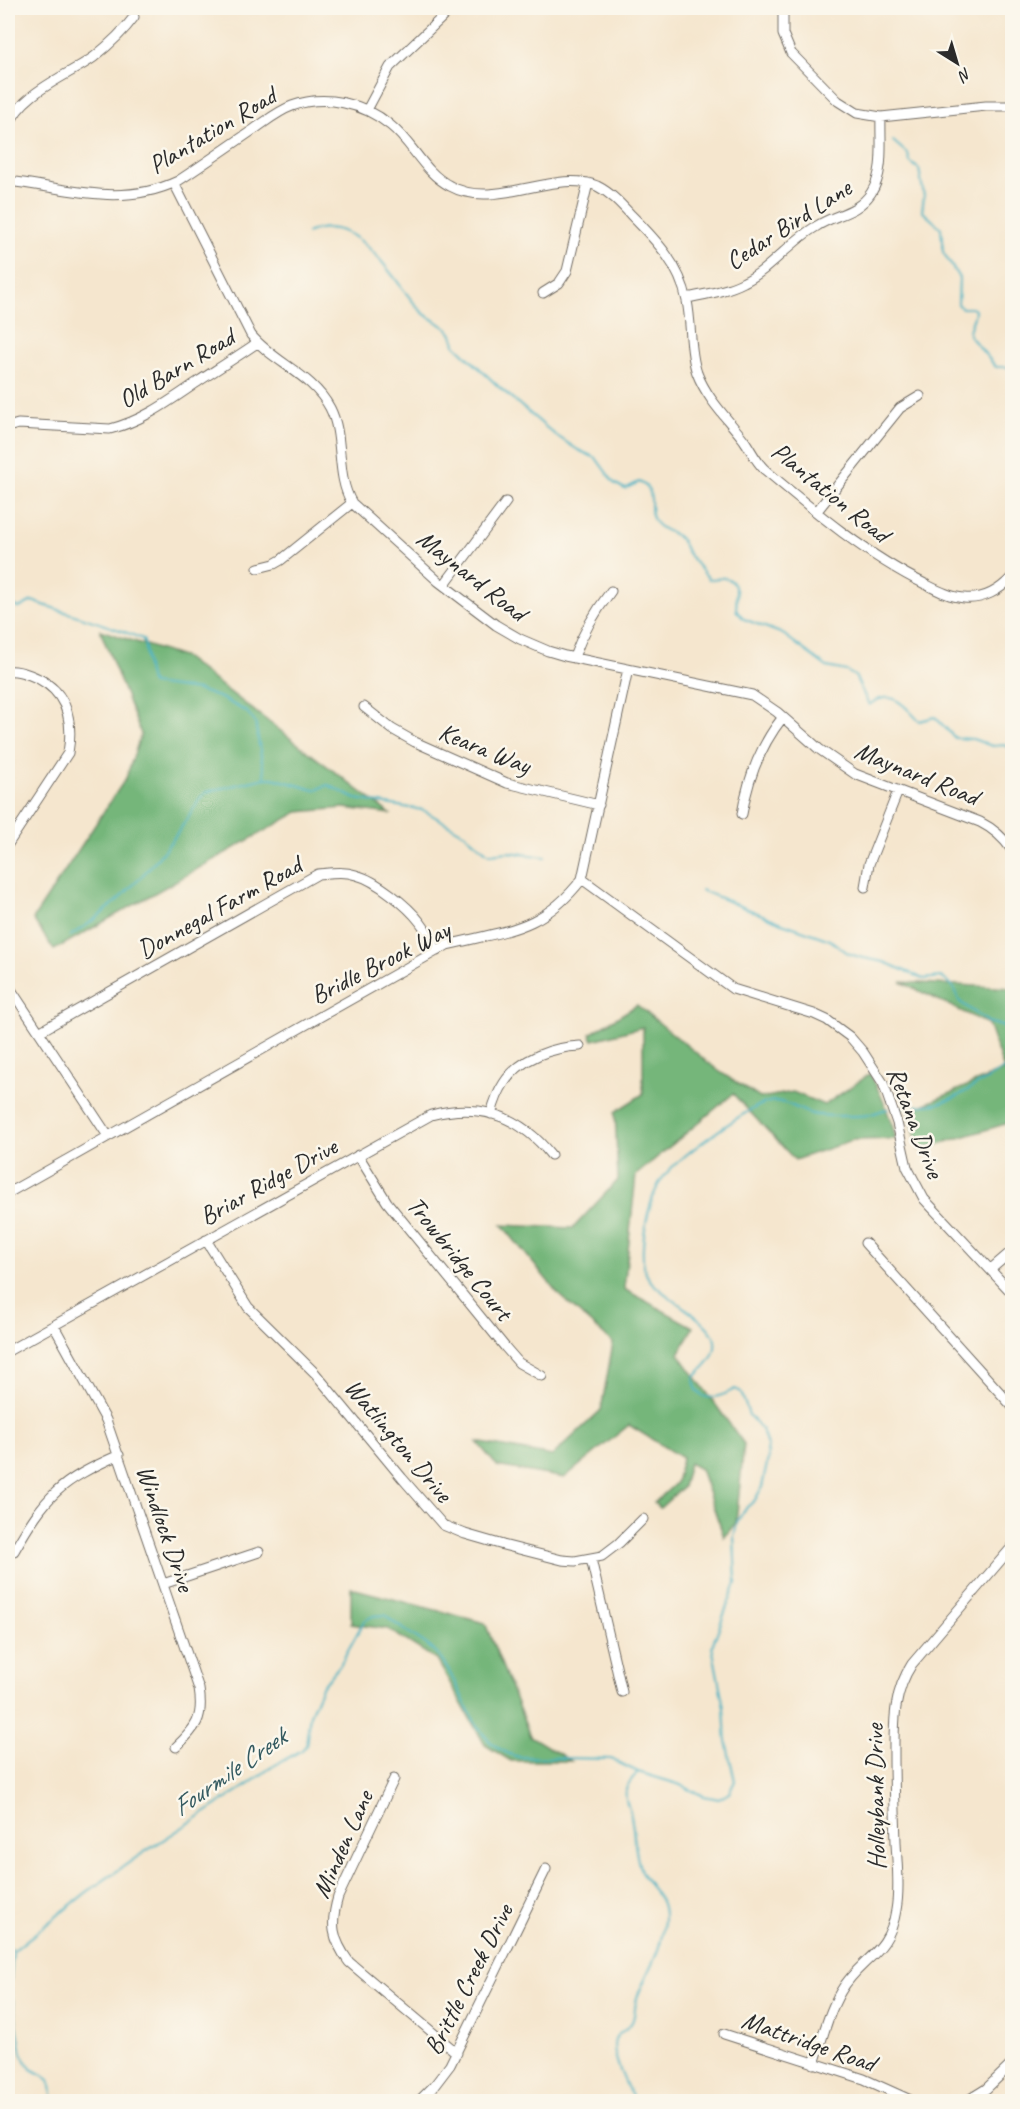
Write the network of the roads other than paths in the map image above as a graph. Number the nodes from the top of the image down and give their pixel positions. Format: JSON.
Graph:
{"nodes":[{"id":1,"x":452,"y":8,"type":"edge"},
{"id":2,"x":783,"y":8,"type":"edge"},
{"id":3,"x":134,"y":17,"type":"dead end"},
{"id":4,"x":1012,"y":106,"type":"edge"},
{"id":5,"x":367,"y":110,"type":"junction"},
{"id":6,"x":881,"y":117,"type":"junction"},
{"id":7,"x":8,"y":127,"type":"edge"},
{"id":8,"x":8,"y":181,"type":"edge"},
{"id":9,"x":174,"y":183,"type":"junction"},
{"id":10,"x":588,"y":183,"type":"junction"},
{"id":11,"x":543,"y":293,"type":"dead end"},
{"id":12,"x":687,"y":298,"type":"junction"},
{"id":13,"x":257,"y":343,"type":"junction"},
{"id":14,"x":920,"y":396,"type":"dead end"},
{"id":15,"x":8,"y":427,"type":"edge"},
{"id":16,"x":506,"y":502,"type":"dead end"},
{"id":17,"x":352,"y":503,"type":"junction"},
{"id":18,"x":818,"y":511,"type":"junction"},
{"id":19,"x":258,"y":568,"type":"dead end"},
{"id":20,"x":1012,"y":577,"type":"edge"},
{"id":21,"x":444,"y":585,"type":"junction"},
{"id":22,"x":611,"y":591,"type":"dead end"},
{"id":23,"x":574,"y":657,"type":"junction"},
{"id":24,"x":628,"y":669,"type":"junction"},
{"id":25,"x":8,"y":671,"type":"edge"},
{"id":26,"x":364,"y":707,"type":"dead end"},
{"id":27,"x":783,"y":717,"type":"junction"},
{"id":28,"x":898,"y":791,"type":"junction"},
{"id":29,"x":600,"y":805,"type":"junction"},
{"id":30,"x":741,"y":814,"type":"dead end"},
{"id":31,"x":8,"y":844,"type":"edge"},
{"id":32,"x":1012,"y":850,"type":"edge"},
{"id":33,"x":582,"y":879,"type":"junction"},
{"id":34,"x":865,"y":887,"type":"dead end"},
{"id":35,"x":437,"y":951,"type":"junction"},
{"id":36,"x":8,"y":985,"type":"edge"},
{"id":37,"x":39,"y":1032,"type":"junction"},
{"id":38,"x":580,"y":1046,"type":"dead end"},
{"id":39,"x":491,"y":1114,"type":"junction"},
{"id":40,"x":108,"y":1136,"type":"junction"},
{"id":41,"x":358,"y":1155,"type":"junction"},
{"id":42,"x":551,"y":1155,"type":"dead end"},
{"id":43,"x":8,"y":1193,"type":"edge"},
{"id":44,"x":206,"y":1240,"type":"junction"},
{"id":45,"x":865,"y":1243,"type":"dead end"},
{"id":46,"x":1012,"y":1251,"type":"edge"},
{"id":47,"x":991,"y":1269,"type":"junction"},
{"id":48,"x":1012,"y":1293,"type":"edge"},
{"id":49,"x":54,"y":1326,"type":"junction"},
{"id":50,"x":8,"y":1351,"type":"edge"},
{"id":51,"x":542,"y":1376,"type":"dead end"},
{"id":52,"x":1012,"y":1406,"type":"edge"},
{"id":53,"x":119,"y":1455,"type":"junction"},
{"id":54,"x":643,"y":1519,"type":"dead end"},
{"id":55,"x":1012,"y":1547,"type":"edge"},
{"id":56,"x":14,"y":1551,"type":"dead end"},
{"id":57,"x":259,"y":1552,"type":"dead end"},
{"id":58,"x":591,"y":1559,"type":"junction"},
{"id":59,"x":164,"y":1584,"type":"junction"},
{"id":60,"x":622,"y":1692,"type":"dead end"},
{"id":61,"x":176,"y":1747,"type":"dead end"},
{"id":62,"x":394,"y":1779,"type":"dead end"},
{"id":63,"x":546,"y":1869,"type":"dead end"},
{"id":64,"x":724,"y":2034,"type":"dead end"},
{"id":65,"x":457,"y":2053,"type":"junction"},
{"id":66,"x":814,"y":2064,"type":"junction"},
{"id":67,"x":1012,"y":2064,"type":"edge"},
{"id":68,"x":418,"y":2102,"type":"edge"},
{"id":69,"x":915,"y":2102,"type":"edge"},
{"id":70,"x":965,"y":2102,"type":"edge"}],
"edges":[{"from":1,"to":5,"type":"street"},
{"from":2,"to":6,"type":"street"},
{"from":3,"to":7,"type":"street"},
{"from":4,"to":6,"type":"street"},
{"from":5,"to":9,"type":"street","name":"Plantation Road"},
{"from":5,"to":10,"type":"street","name":"Plantation Road"},
{"from":6,"to":12,"type":"street","name":"Cedar Bird Lane"},
{"from":8,"to":9,"type":"street","name":"Plantation Road"},
{"from":9,"to":13,"type":"street"},
{"from":10,"to":11,"type":"street"},
{"from":10,"to":12,"type":"street","name":"Plantation Road"},
{"from":12,"to":18,"type":"street","name":"Plantation Road"},
{"from":13,"to":15,"type":"street","name":"Old Barn Road"},
{"from":13,"to":17,"type":"street"},
{"from":14,"to":18,"type":"street"},
{"from":16,"to":21,"type":"street"},
{"from":17,"to":19,"type":"street"},
{"from":17,"to":21,"type":"street","name":"Maynard Road"},
{"from":18,"to":20,"type":"street","name":"Plantation Road"},
{"from":21,"to":23,"type":"street","name":"Maynard Road"},
{"from":22,"to":23,"type":"street"},
{"from":23,"to":24,"type":"street","name":"Maynard Road"},
{"from":24,"to":27,"type":"street","name":"Maynard Road"},
{"from":24,"to":29,"type":"street","name":"Bridle Brook Way"},
{"from":25,"to":31,"type":"street"},
{"from":26,"to":29,"type":"street","name":"Keara Way"},
{"from":27,"to":28,"type":"street","name":"Maynard Road"},
{"from":27,"to":30,"type":"street"},
{"from":28,"to":32,"type":"street","name":"Maynard Road"},
{"from":28,"to":34,"type":"street"},
{"from":29,"to":33,"type":"street","name":"Bridle Brook Way"},
{"from":33,"to":35,"type":"street","name":"Bridle Brook Way"},
{"from":33,"to":47,"type":"street","name":"Retana Drive"},
{"from":35,"to":37,"type":"street","name":"Donnegal Farm Road"},
{"from":35,"to":40,"type":"street","name":"Bridle Brook Way"},
{"from":36,"to":37,"type":"street"},
{"from":37,"to":40,"type":"street"},
{"from":38,"to":39,"type":"street"},
{"from":39,"to":41,"type":"street","name":"Briar Ridge Drive"},
{"from":39,"to":42,"type":"street","name":"Briar Ridge Drive"},
{"from":40,"to":43,"type":"street","name":"Bridle Brook Way"},
{"from":41,"to":44,"type":"street","name":"Briar Ridge Drive"},
{"from":41,"to":51,"type":"street","name":"Trowbridge Court"},
{"from":44,"to":49,"type":"street","name":"Briar Ridge Drive"},
{"from":44,"to":58,"type":"street","name":"Watlington Drive"},
{"from":45,"to":52,"type":"street"},
{"from":46,"to":47,"type":"street"},
{"from":47,"to":48,"type":"street","name":"Retana Drive"},
{"from":49,"to":50,"type":"street","name":"Briar Ridge Drive"},
{"from":49,"to":53,"type":"street","name":"Windlock Drive"},
{"from":53,"to":56,"type":"street"},
{"from":53,"to":59,"type":"street","name":"Windlock Drive"},
{"from":54,"to":58,"type":"street","name":"Watlington Drive"},
{"from":55,"to":66,"type":"street","name":"Holleybank Drive"},
{"from":57,"to":59,"type":"street"},
{"from":58,"to":60,"type":"street"},
{"from":59,"to":61,"type":"street","name":"Windlock Drive"},
{"from":62,"to":65,"type":"street","name":"Minden Lane"},
{"from":63,"to":65,"type":"street","name":"Brittle Creek Drive"},
{"from":64,"to":66,"type":"street","name":"Mattridge Road"},
{"from":65,"to":68,"type":"street","name":"Brittle Creek Drive"},
{"from":66,"to":69,"type":"street","name":"Mattridge Road"},
{"from":67,"to":70,"type":"street"}]}
